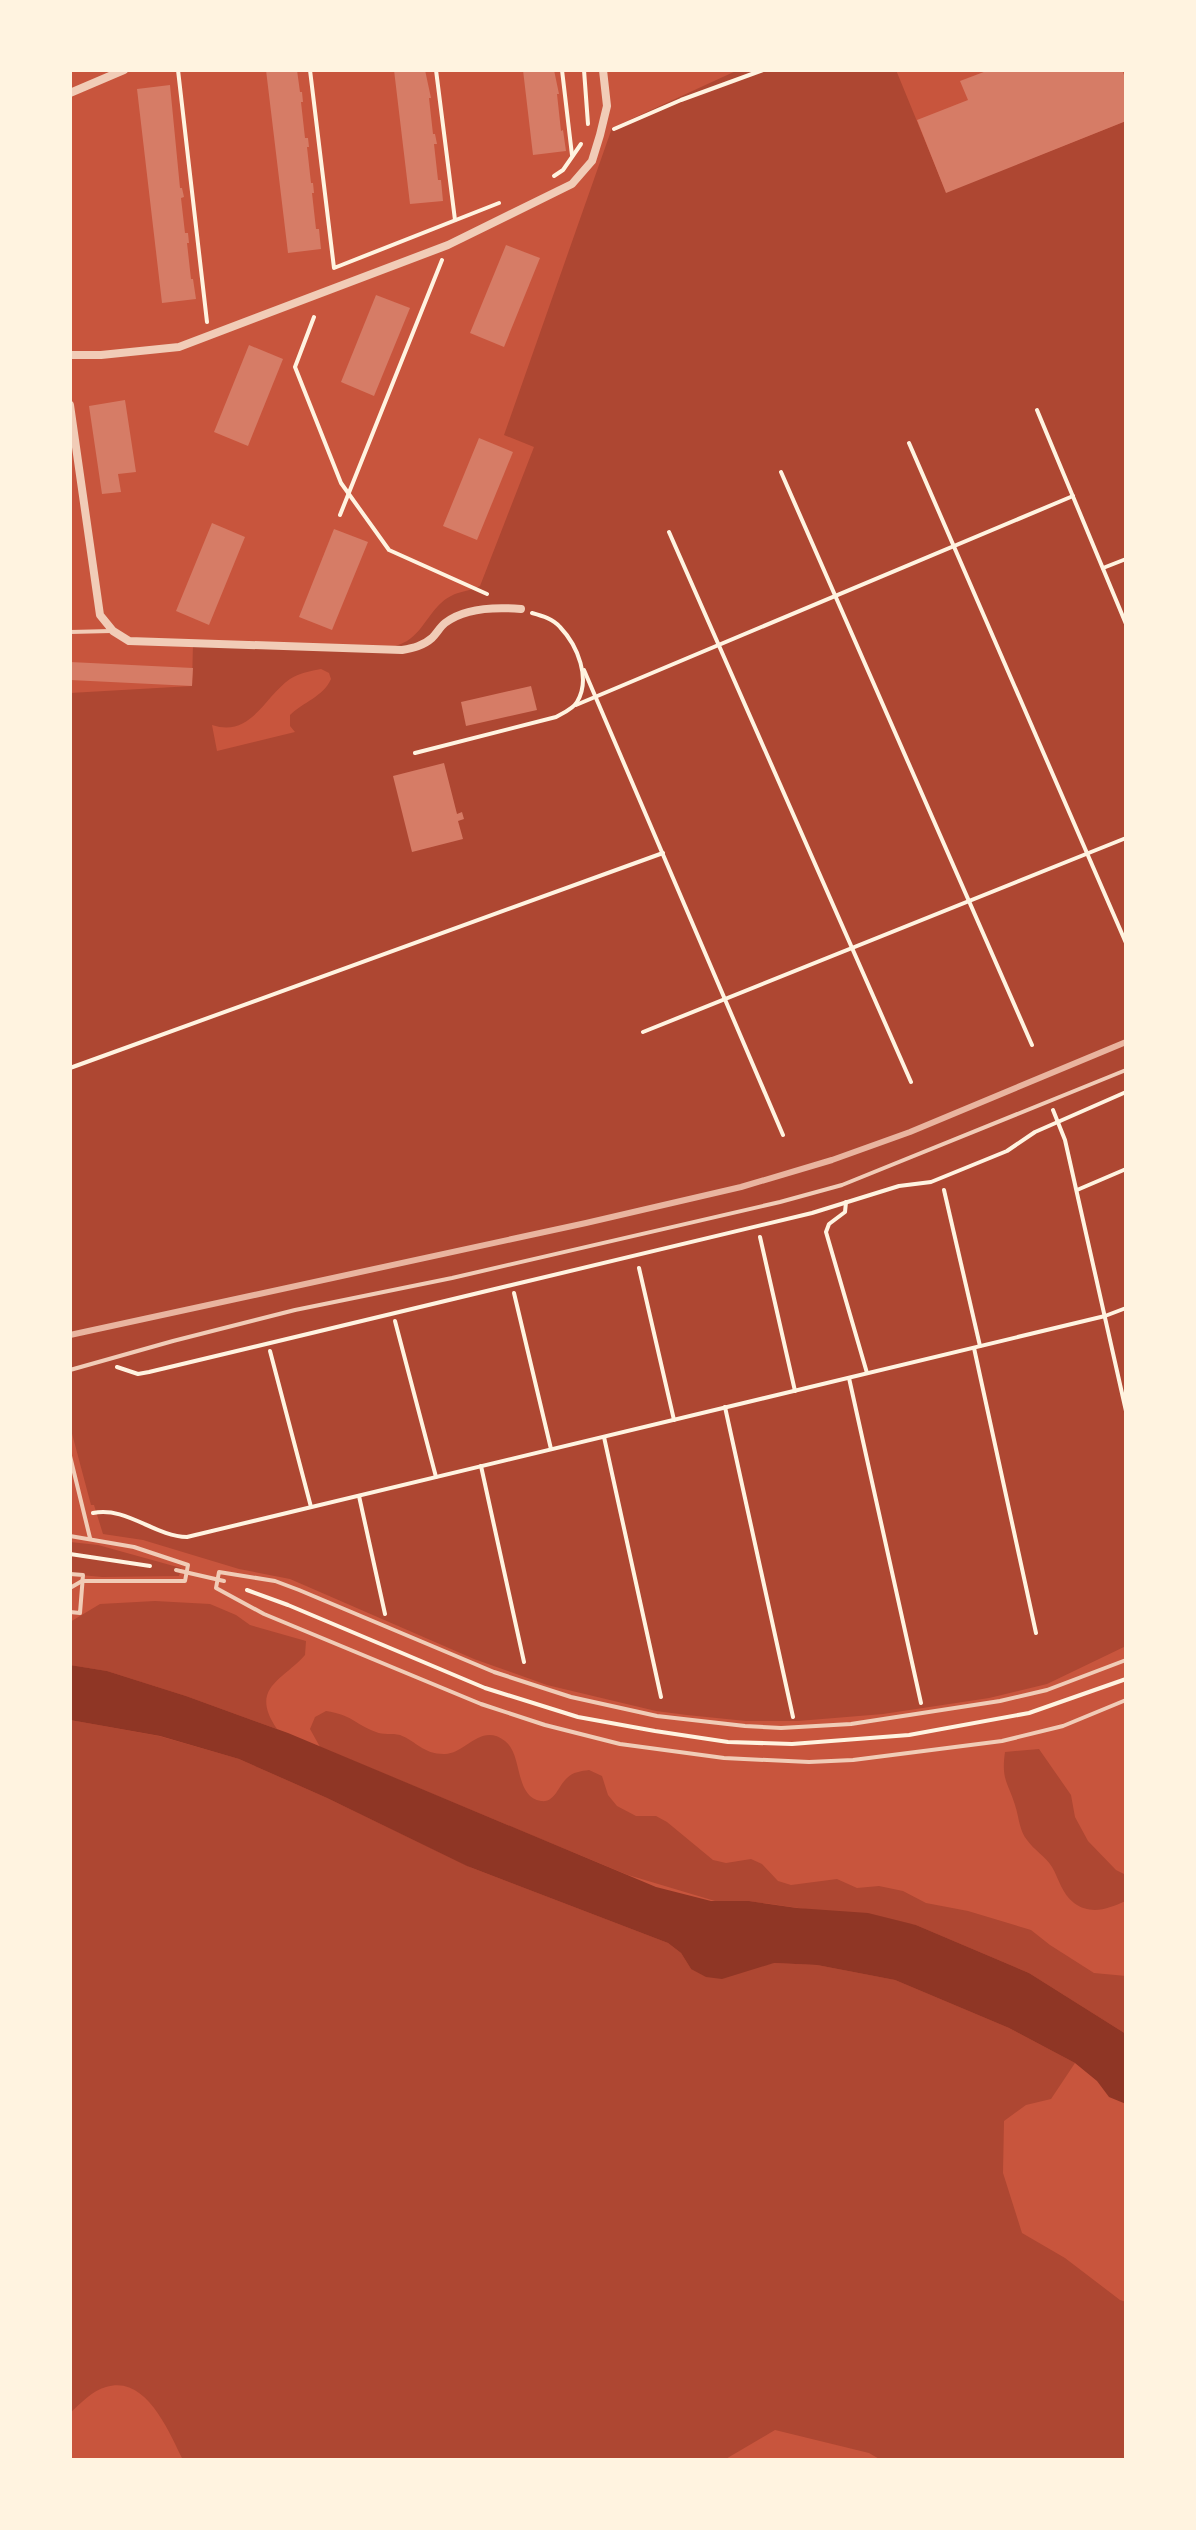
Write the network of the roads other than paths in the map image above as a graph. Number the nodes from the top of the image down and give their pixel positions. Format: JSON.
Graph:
{"nodes":[{"id":1,"x":124,"y":70,"type":"edge"},
{"id":2,"x":603,"y":70,"type":"edge"},
{"id":3,"x":70,"y":93,"type":"edge"},
{"id":4,"x":70,"y":355,"type":"edge"},
{"id":5,"x":70,"y":405,"type":"edge"},
{"id":6,"x":521,"y":609,"type":"road end"},
{"id":7,"x":113,"y":631,"type":"junction"},
{"id":8,"x":70,"y":632,"type":"edge"},
{"id":9,"x":1126,"y":1070,"type":"edge"},
{"id":10,"x":70,"y":1370,"type":"edge"},
{"id":11,"x":70,"y":1456,"type":"edge"},
{"id":12,"x":70,"y":1536,"type":"edge"},
{"id":13,"x":90,"y":1538,"type":"junction"},
{"id":14,"x":176,"y":1570,"type":"road end"},
{"id":15,"x":186,"y":1573,"type":"junction"},
{"id":16,"x":70,"y":1574,"type":"edge"},
{"id":17,"x":82,"y":1581,"type":"junction"},
{"id":18,"x":221,"y":1581,"type":"junction"},
{"id":19,"x":70,"y":1588,"type":"edge"},
{"id":20,"x":70,"y":1612,"type":"edge"},
{"id":21,"x":1126,"y":1660,"type":"edge"},
{"id":22,"x":1126,"y":1700,"type":"edge"}],
"edges":[{"from":1,"to":3,"type":"street"},
{"from":2,"to":4,"type":"street"},
{"from":5,"to":7,"type":"street"},
{"from":6,"to":7,"type":"street"},
{"from":7,"to":8,"type":"lane"},
{"from":9,"to":10,"type":"lane"},
{"from":11,"to":13,"type":"lane"},
{"from":12,"to":13,"type":"lane"},
{"from":13,"to":15,"type":"lane"},
{"from":14,"to":15,"type":"lane"},
{"from":15,"to":17,"type":"lane"},
{"from":15,"to":18,"type":"lane"},
{"from":16,"to":17,"type":"lane"},
{"from":17,"to":19,"type":"lane"},
{"from":17,"to":20,"type":"lane"},
{"from":18,"to":21,"type":"lane"},
{"from":18,"to":22,"type":"lane"}]}
